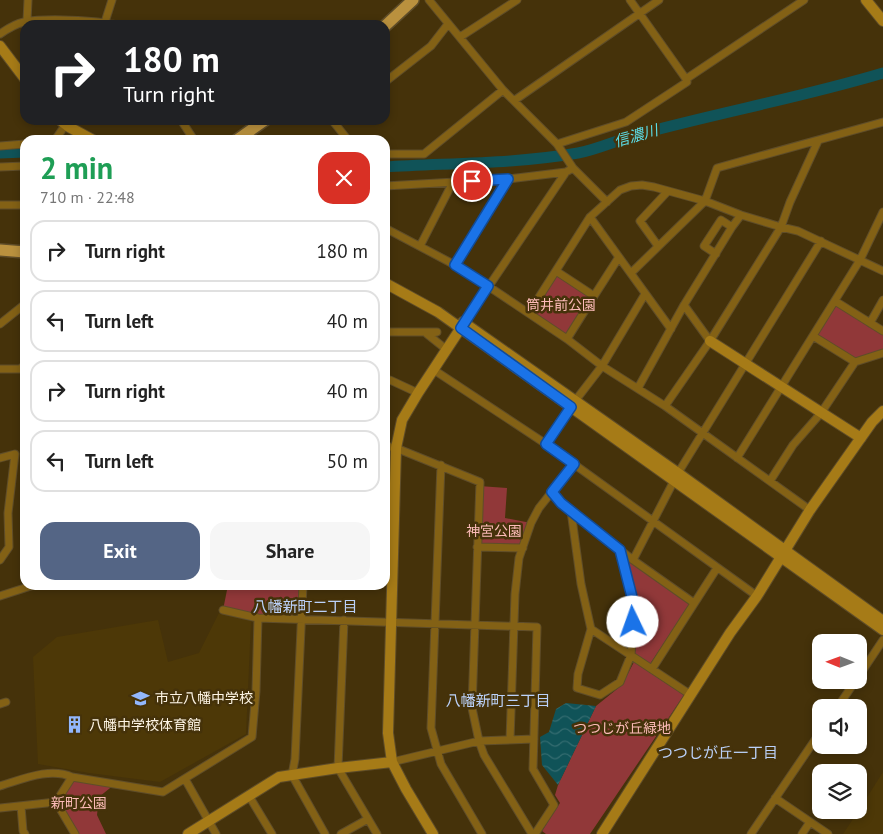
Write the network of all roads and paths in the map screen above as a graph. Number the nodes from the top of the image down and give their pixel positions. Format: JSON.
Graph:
{"nodes":[{"id":1,"x":28,"y":0,"type":"edge"},
{"id":2,"x":112,"y":0,"type":"edge"},
{"id":3,"x":413,"y":0,"type":"edge"},
{"id":4,"x":429,"y":0,"type":"edge"},
{"id":5,"x":518,"y":0,"type":"edge"},
{"id":6,"x":630,"y":0,"type":"edge"},
{"id":7,"x":659,"y":0,"type":"edge"},
{"id":8,"x":804,"y":0,"type":"edge"},
{"id":9,"x":866,"y":0,"type":"edge"},
{"id":10,"x":639,"y":13,"type":"junction"},
{"id":11,"x":26,"y":20,"type":"edge"},
{"id":12,"x":106,"y":20,"type":"edge"},
{"id":13,"x":390,"y":21,"type":"edge"},
{"id":14,"x":883,"y":21,"type":"edge"},
{"id":15,"x":20,"y":24,"type":"edge"},
{"id":16,"x":448,"y":24,"type":"junction"},
{"id":17,"x":0,"y":34,"type":"edge"},
{"id":18,"x":460,"y":37,"type":"junction"},
{"id":19,"x":0,"y":46,"type":"edge"},
{"id":20,"x":20,"y":72,"type":"edge"},
{"id":21,"x":390,"y":78,"type":"edge"},
{"id":22,"x":686,"y":79,"type":"junction"},
{"id":23,"x":503,"y":90,"type":"junction"},
{"id":24,"x":515,"y":100,"type":"junction"},
{"id":25,"x":883,"y":122,"type":"edge"},
{"id":26,"x":68,"y":125,"type":"edge"},
{"id":27,"x":258,"y":125,"type":"edge"},
{"id":28,"x":85,"y":135,"type":"edge"},
{"id":29,"x":244,"y":135,"type":"edge"},
{"id":30,"x":818,"y":141,"type":"junction"},
{"id":31,"x":20,"y":144,"type":"edge"},
{"id":32,"x":557,"y":144,"type":"junction"},
{"id":33,"x":0,"y":146,"type":"edge"},
{"id":34,"x":390,"y":154,"type":"edge"},
{"id":35,"x":20,"y":166,"type":"edge"},
{"id":36,"x":0,"y":167,"type":"edge"},
{"id":37,"x":570,"y":168,"type":"junction"},
{"id":38,"x":508,"y":179,"type":"junction"},
{"id":39,"x":453,"y":182,"type":"junction"},
{"id":40,"x":390,"y":186,"type":"edge"},
{"id":41,"x":668,"y":192,"type":"junction"},
{"id":42,"x":705,"y":201,"type":"junction"},
{"id":43,"x":607,"y":202,"type":"junction"},
{"id":44,"x":0,"y":205,"type":"edge"},
{"id":45,"x":20,"y":205,"type":"edge"},
{"id":46,"x":883,"y":212,"type":"edge"},
{"id":47,"x":741,"y":215,"type":"junction"},
{"id":48,"x":590,"y":218,"type":"junction"},
{"id":49,"x":732,"y":227,"type":"junction"},
{"id":50,"x":781,"y":227,"type":"junction"},
{"id":51,"x":390,"y":231,"type":"edge"},
{"id":52,"x":821,"y":241,"type":"junction"},
{"id":53,"x":420,"y":246,"type":"junction"},
{"id":54,"x":658,"y":246,"type":"junction"},
{"id":55,"x":0,"y":250,"type":"edge"},
{"id":56,"x":20,"y":252,"type":"edge"},
{"id":57,"x":716,"y":254,"type":"junction"},
{"id":58,"x":619,"y":257,"type":"junction"},
{"id":59,"x":860,"y":260,"type":"junction"},
{"id":60,"x":455,"y":265,"type":"junction"},
{"id":61,"x":556,"y":271,"type":"junction"},
{"id":62,"x":883,"y":271,"type":"edge"},
{"id":63,"x":631,"y":273,"type":"junction"},
{"id":64,"x":390,"y":279,"type":"edge"},
{"id":65,"x":488,"y":286,"type":"junction"},
{"id":66,"x":390,"y":287,"type":"edge"},
{"id":67,"x":645,"y":294,"type":"junction"},
{"id":68,"x":594,"y":296,"type":"junction"},
{"id":69,"x":883,"y":300,"type":"edge"},
{"id":70,"x":835,"y":301,"type":"junction"},
{"id":71,"x":684,"y":305,"type":"junction"},
{"id":72,"x":20,"y":308,"type":"edge"},
{"id":73,"x":529,"y":313,"type":"junction"},
{"id":74,"x":870,"y":323,"type":"junction"},
{"id":75,"x":0,"y":324,"type":"edge"},
{"id":76,"x":462,"y":325,"type":"junction"},
{"id":77,"x":671,"y":329,"type":"junction"},
{"id":78,"x":883,"y":331,"type":"edge"},
{"id":79,"x":390,"y":332,"type":"edge"},
{"id":80,"x":813,"y":336,"type":"junction"},
{"id":81,"x":567,"y":339,"type":"junction"},
{"id":82,"x":710,"y":341,"type":"junction"},
{"id":83,"x":447,"y":350,"type":"junction"},
{"id":84,"x":883,"y":353,"type":"edge"},
{"id":85,"x":855,"y":362,"type":"junction"},
{"id":86,"x":746,"y":363,"type":"junction"},
{"id":87,"x":602,"y":366,"type":"junction"},
{"id":88,"x":0,"y":369,"type":"edge"},
{"id":89,"x":20,"y":369,"type":"edge"},
{"id":90,"x":434,"y":370,"type":"junction"},
{"id":91,"x":390,"y":380,"type":"edge"},
{"id":92,"x":782,"y":386,"type":"junction"},
{"id":93,"x":638,"y":388,"type":"junction"},
{"id":94,"x":418,"y":393,"type":"junction"},
{"id":95,"x":573,"y":404,"type":"junction"},
{"id":96,"x":665,"y":406,"type":"junction"},
{"id":97,"x":883,"y":411,"type":"edge"},
{"id":98,"x":821,"y":413,"type":"junction"},
{"id":99,"x":702,"y":434,"type":"junction"},
{"id":100,"x":860,"y":438,"type":"junction"},
{"id":101,"x":546,"y":444,"type":"junction"},
{"id":102,"x":390,"y":447,"type":"edge"},
{"id":103,"x":0,"y":458,"type":"edge"},
{"id":104,"x":737,"y":458,"type":"junction"},
{"id":105,"x":574,"y":464,"type":"junction"},
{"id":106,"x":441,"y":465,"type":"junction"},
{"id":107,"x":676,"y":477,"type":"junction"},
{"id":108,"x":770,"y":481,"type":"junction"},
{"id":109,"x":552,"y":492,"type":"junction"},
{"id":110,"x":810,"y":510,"type":"junction"},
{"id":111,"x":571,"y":511,"type":"junction"},
{"id":112,"x":653,"y":522,"type":"junction"},
{"id":113,"x":477,"y":548,"type":"junction"},
{"id":114,"x":522,"y":548,"type":"junction"},
{"id":115,"x":620,"y":550,"type":"junction"},
{"id":116,"x":783,"y":554,"type":"junction"},
{"id":117,"x":0,"y":560,"type":"edge"},
{"id":118,"x":633,"y":560,"type":"junction"},
{"id":119,"x":717,"y":568,"type":"junction"},
{"id":120,"x":20,"y":590,"type":"edge"},
{"id":121,"x":303,"y":590,"type":"edge"},
{"id":122,"x":390,"y":590,"type":"edge"},
{"id":123,"x":0,"y":596,"type":"edge"},
{"id":124,"x":757,"y":596,"type":"junction"},
{"id":125,"x":694,"y":603,"type":"junction"},
{"id":126,"x":223,"y":610,"type":"dead end"},
{"id":127,"x":258,"y":618,"type":"junction"},
{"id":128,"x":300,"y":619,"type":"junction"},
{"id":129,"x":344,"y":620,"type":"junction"},
{"id":130,"x":883,"y":621,"type":"edge"},
{"id":131,"x":391,"y":622,"type":"junction"},
{"id":132,"x":434,"y":623,"type":"junction"},
{"id":133,"x":474,"y":625,"type":"junction"},
{"id":134,"x":515,"y":625,"type":"junction"},
{"id":135,"x":590,"y":629,"type":"junction"},
{"id":136,"x":883,"y":630,"type":"edge"},
{"id":137,"x":883,"y":640,"type":"edge"},
{"id":138,"x":631,"y":655,"type":"junction"},
{"id":139,"x":868,"y":662,"type":"edge"},
{"id":140,"x":652,"y":669,"type":"junction"},
{"id":141,"x":691,"y":695,"type":"junction"},
{"id":142,"x":534,"y":739,"type":"junction"},
{"id":143,"x":510,"y":740,"type":"junction"},
{"id":144,"x":479,"y":741,"type":"junction"},
{"id":145,"x":812,"y":744,"type":"edge"},
{"id":146,"x":438,"y":751,"type":"junction"},
{"id":147,"x":392,"y":762,"type":"junction"},
{"id":148,"x":338,"y":768,"type":"junction"},
{"id":149,"x":292,"y":775,"type":"junction"},
{"id":150,"x":72,"y":777,"type":"junction"},
{"id":151,"x":185,"y":779,"type":"junction"},
{"id":152,"x":0,"y":786,"type":"edge"},
{"id":153,"x":248,"y":796,"type":"junction"},
{"id":154,"x":775,"y":798,"type":"junction"},
{"id":155,"x":56,"y":802,"type":"junction"},
{"id":156,"x":20,"y":806,"type":"junction"},
{"id":157,"x":0,"y":808,"type":"edge"},
{"id":158,"x":368,"y":819,"type":"junction"},
{"id":159,"x":209,"y":822,"type":"junction"},
{"id":160,"x":810,"y":822,"type":"junction"},
{"id":161,"x":606,"y":833,"type":"edge"},
{"id":162,"x":26,"y":834,"type":"edge"},
{"id":163,"x":75,"y":834,"type":"edge"},
{"id":164,"x":188,"y":834,"type":"edge"},
{"id":165,"x":216,"y":834,"type":"edge"},
{"id":166,"x":272,"y":834,"type":"edge"},
{"id":167,"x":325,"y":834,"type":"edge"},
{"id":168,"x":341,"y":834,"type":"edge"},
{"id":169,"x":377,"y":834,"type":"edge"},
{"id":170,"x":433,"y":834,"type":"edge"},
{"id":171,"x":482,"y":834,"type":"edge"},
{"id":172,"x":532,"y":834,"type":"edge"},
{"id":173,"x":535,"y":834,"type":"edge"},
{"id":174,"x":751,"y":834,"type":"edge"},
{"id":175,"x":802,"y":834,"type":"edge"},
{"id":176,"x":828,"y":834,"type":"edge"}],
"edges":[{"from":1,"to":11,"type":"street"},
{"from":2,"to":12,"type":"street"},
{"from":3,"to":13,"type":"main road"},
{"from":4,"to":16,"type":"street"},
{"from":5,"to":18,"type":"street"},
{"from":6,"to":10,"type":"street"},
{"from":7,"to":10,"type":"street"},
{"from":8,"to":22,"type":"street"},
{"from":9,"to":14,"type":"street"},
{"from":10,"to":22,"type":"street"},
{"from":10,"to":24,"type":"street"},
{"from":15,"to":17,"type":"street"},
{"from":16,"to":18,"type":"street"},
{"from":16,"to":21,"type":"street"},
{"from":18,"to":23,"type":"street"},
{"from":19,"to":20,"type":"street"},
{"from":22,"to":32,"type":"street"},
{"from":23,"to":24,"type":"street"},
{"from":23,"to":34,"type":"street"},
{"from":24,"to":32,"type":"street"},
{"from":25,"to":30,"type":"street"},
{"from":26,"to":28,"type":"street"},
{"from":27,"to":29,"type":"main road"},
{"from":30,"to":42,"type":"street"},
{"from":30,"to":50,"type":"street"},
{"from":31,"to":33,"type":"street"},
{"from":32,"to":37,"type":"street"},
{"from":35,"to":36,"type":"street"},
{"from":37,"to":38,"type":"street"},
{"from":37,"to":43,"type":"street"},
{"from":37,"to":65,"type":"street"},
{"from":38,"to":39,"type":"street"},
{"from":38,"to":60,"type":"street"},
{"from":39,"to":40,"type":"street"},
{"from":39,"to":53,"type":"street"},
{"from":41,"to":42,"type":"street"},
{"from":41,"to":43,"type":"street"},
{"from":41,"to":54,"type":"street"},
{"from":42,"to":47,"type":"street"},
{"from":42,"to":54,"type":"street"},
{"from":43,"to":48,"type":"street"},
{"from":44,"to":45,"type":"street"},
{"from":46,"to":59,"type":"street"},
{"from":47,"to":49,"type":"street"},
{"from":47,"to":50,"type":"street"},
{"from":48,"to":58,"type":"street"},
{"from":48,"to":61,"type":"street"},
{"from":49,"to":57,"type":"street"},
{"from":49,"to":57,"type":"street"},
{"from":50,"to":52,"type":"street"},
{"from":50,"to":82,"type":"street"},
{"from":51,"to":53,"type":"street"},
{"from":52,"to":59,"type":"street"},
{"from":52,"to":86,"type":"street"},
{"from":53,"to":60,"type":"street"},
{"from":54,"to":63,"type":"street"},
{"from":55,"to":56,"type":"main road"},
{"from":57,"to":71,"type":"street"},
{"from":58,"to":63,"type":"street"},
{"from":58,"to":68,"type":"street"},
{"from":59,"to":62,"type":"street"},
{"from":59,"to":70,"type":"street"},
{"from":60,"to":65,"type":"street"},
{"from":61,"to":68,"type":"street"},
{"from":61,"to":73,"type":"street"},
{"from":63,"to":67,"type":"street"},
{"from":64,"to":76,"type":"street"},
{"from":65,"to":73,"type":"street"},
{"from":65,"to":76,"type":"street"},
{"from":66,"to":76,"type":"street"},
{"from":67,"to":77,"type":"street"},
{"from":67,"to":87,"type":"street"},
{"from":68,"to":81,"type":"street"},
{"from":69,"to":74,"type":"street"},
{"from":70,"to":74,"type":"street"},
{"from":70,"to":80,"type":"street"},
{"from":71,"to":77,"type":"street"},
{"from":71,"to":82,"type":"street"},
{"from":72,"to":75,"type":"street"},
{"from":73,"to":81,"type":"street"},
{"from":74,"to":78,"type":"street"},
{"from":76,"to":83,"type":"street"},
{"from":76,"to":95,"type":"street"},
{"from":77,"to":93,"type":"street"},
{"from":79,"to":83,"type":"street"},
{"from":80,"to":85,"type":"street"},
{"from":80,"to":92,"type":"street"},
{"from":81,"to":87,"type":"street"},
{"from":82,"to":86,"type":"street"},
{"from":82,"to":96,"type":"street"},
{"from":83,"to":90,"type":"street"},
{"from":84,"to":85,"type":"street"},
{"from":85,"to":98,"type":"street"},
{"from":86,"to":92,"type":"street"},
{"from":86,"to":99,"type":"street"},
{"from":87,"to":93,"type":"street"},
{"from":87,"to":95,"type":"street"},
{"from":88,"to":89,"type":"street"},
{"from":90,"to":94,"type":"street"},
{"from":90,"to":101,"type":"street"},
{"from":91,"to":94,"type":"street"},
{"from":92,"to":98,"type":"street"},
{"from":92,"to":104,"type":"street"},
{"from":93,"to":96,"type":"street"},
{"from":94,"to":102,"type":"street"},
{"from":95,"to":101,"type":"street"},
{"from":95,"to":107,"type":"street"},
{"from":96,"to":99,"type":"street"},
{"from":97,"to":100,"type":"street"},
{"from":98,"to":100,"type":"street"},
{"from":98,"to":108,"type":"street"},
{"from":99,"to":104,"type":"street"},
{"from":99,"to":107,"type":"street"},
{"from":100,"to":110,"type":"street"},
{"from":101,"to":105,"type":"street"},
{"from":102,"to":106,"type":"street"},
{"from":103,"to":117,"type":"street"},
{"from":104,"to":108,"type":"street"},
{"from":105,"to":109,"type":"street"},
{"from":105,"to":112,"type":"street"},
{"from":106,"to":113,"type":"street"},
{"from":106,"to":132,"type":"street"},
{"from":107,"to":112,"type":"street"},
{"from":107,"to":116,"type":"street"},
{"from":108,"to":110,"type":"street"},
{"from":109,"to":111,"type":"street"},
{"from":109,"to":114,"type":"street"},
{"from":110,"to":116,"type":"street"},
{"from":111,"to":115,"type":"street"},
{"from":111,"to":135,"type":"street"},
{"from":112,"to":118,"type":"street"},
{"from":112,"to":119,"type":"street"},
{"from":113,"to":114,"type":"street"},
{"from":113,"to":133,"type":"street"},
{"from":114,"to":134,"type":"street"},
{"from":115,"to":118,"type":"street"},
{"from":115,"to":138,"type":"street"},
{"from":116,"to":124,"type":"street"},
{"from":116,"to":130,"type":"street"},
{"from":116,"to":136,"type":"street"},
{"from":118,"to":125,"type":"street"},
{"from":119,"to":124,"type":"street"},
{"from":119,"to":125,"type":"street"},
{"from":120,"to":123,"type":"street"},
{"from":121,"to":128,"type":"street"},
{"from":122,"to":131,"type":"street"},
{"from":124,"to":141,"type":"street"},
{"from":125,"to":140,"type":"street"},
{"from":126,"to":127,"type":"street"},
{"from":127,"to":128,"type":"street"},
{"from":127,"to":151,"type":"street"},
{"from":128,"to":129,"type":"street"},
{"from":128,"to":149,"type":"street"},
{"from":129,"to":131,"type":"street"},
{"from":129,"to":148,"type":"street"},
{"from":131,"to":132,"type":"street"},
{"from":131,"to":147,"type":"street"},
{"from":132,"to":133,"type":"street"},
{"from":132,"to":146,"type":"street"},
{"from":133,"to":134,"type":"street"},
{"from":133,"to":144,"type":"street"},
{"from":134,"to":142,"type":"street"},
{"from":134,"to":143,"type":"street"},
{"from":135,"to":138,"type":"street"},
{"from":135,"to":138,"type":"street"},
{"from":137,"to":139,"type":"street"},
{"from":138,"to":140,"type":"street"},
{"from":140,"to":141,"type":"street"},
{"from":141,"to":161,"type":"street"},
{"from":142,"to":143,"type":"street"},
{"from":142,"to":173,"type":"street"},
{"from":143,"to":144,"type":"street"},
{"from":144,"to":146,"type":"street"},
{"from":144,"to":172,"type":"street"},
{"from":145,"to":154,"type":"street"},
{"from":146,"to":147,"type":"street"},
{"from":146,"to":171,"type":"street"},
{"from":147,"to":148,"type":"street"},
{"from":147,"to":170,"type":"street"},
{"from":148,"to":149,"type":"street"},
{"from":148,"to":158,"type":"street"},
{"from":149,"to":153,"type":"street"},
{"from":149,"to":167,"type":"street"},
{"from":150,"to":151,"type":"street"},
{"from":150,"to":152,"type":"street"},
{"from":150,"to":155,"type":"street"},
{"from":151,"to":159,"type":"street"},
{"from":153,"to":159,"type":"street"},
{"from":153,"to":166,"type":"street"},
{"from":154,"to":160,"type":"street"},
{"from":154,"to":174,"type":"street"},
{"from":155,"to":156,"type":"street"},
{"from":155,"to":163,"type":"street"},
{"from":156,"to":157,"type":"street"},
{"from":156,"to":162,"type":"street"},
{"from":158,"to":168,"type":"street"},
{"from":158,"to":169,"type":"street"},
{"from":159,"to":164,"type":"street"},
{"from":159,"to":165,"type":"street"},
{"from":160,"to":175,"type":"street"},
{"from":160,"to":176,"type":"street"}]}
